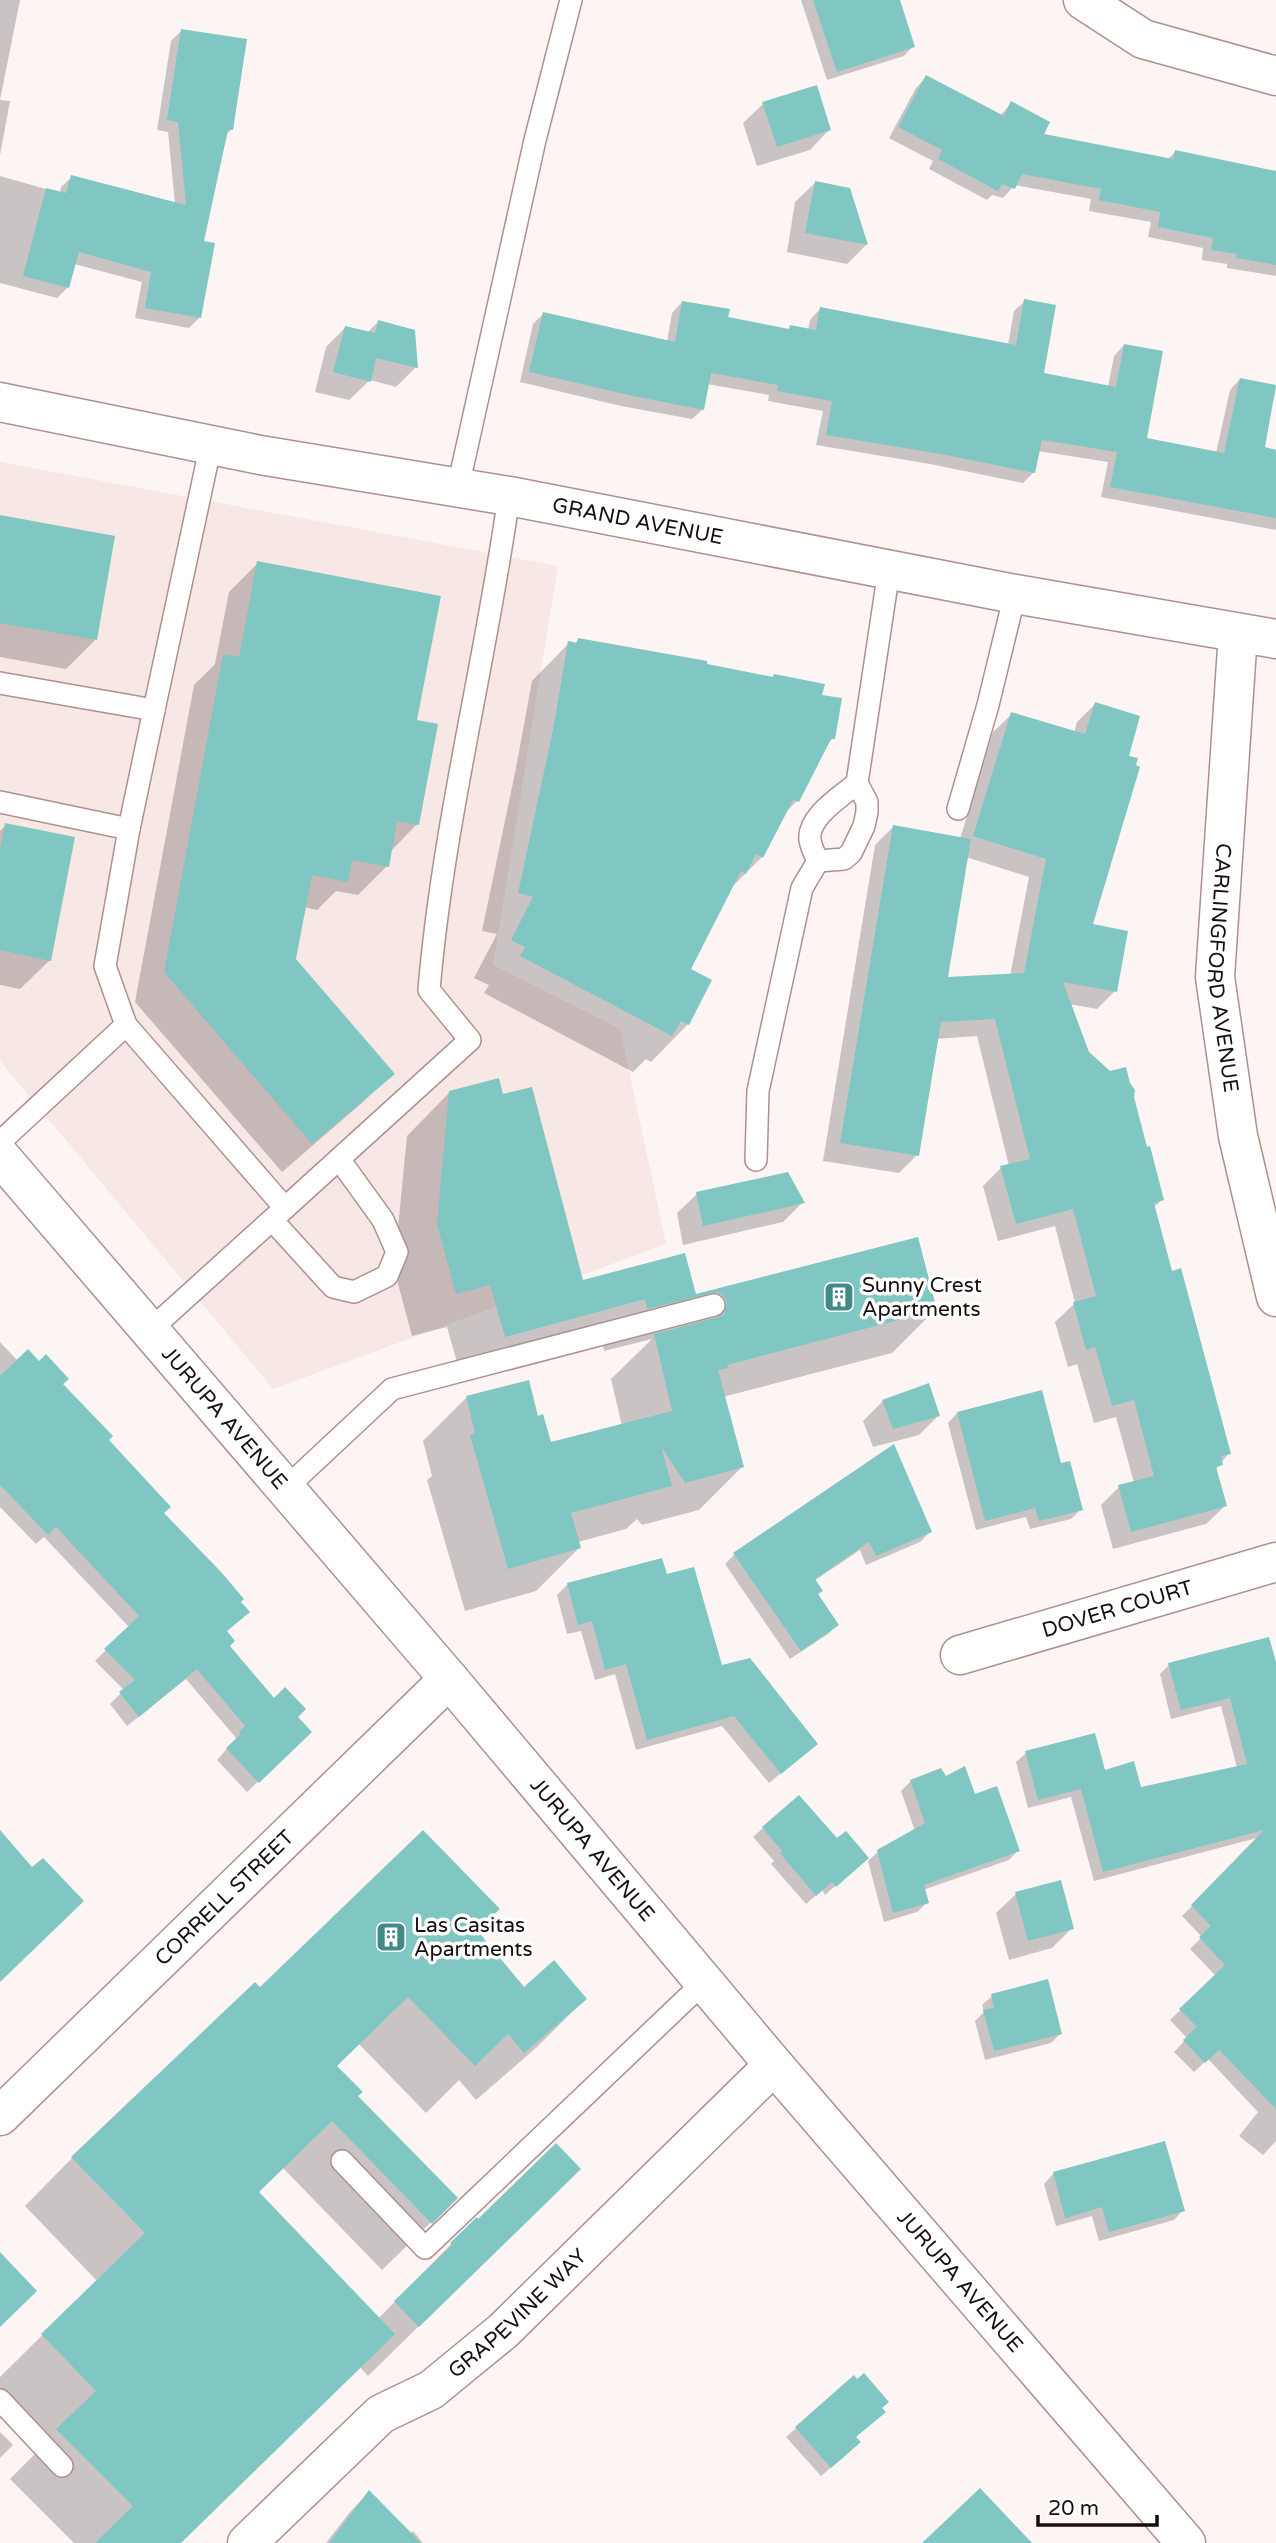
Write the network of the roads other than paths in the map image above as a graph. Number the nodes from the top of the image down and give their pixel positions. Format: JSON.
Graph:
{"nodes":[{"id":1,"x":571,"y":0,"type":"edge"},
{"id":2,"x":1083,"y":0,"type":"edge"},
{"id":3,"x":1276,"y":76,"type":"edge"},
{"id":4,"x":0,"y":402,"type":"edge"},
{"id":5,"x":211,"y":444,"type":"junction"},
{"id":6,"x":458,"y":487,"type":"junction"},
{"id":7,"x":509,"y":496,"type":"junction"},
{"id":8,"x":889,"y":570,"type":"junction"},
{"id":9,"x":1015,"y":594,"type":"junction"},
{"id":10,"x":1238,"y":633,"type":"junction"},
{"id":11,"x":1276,"y":639,"type":"edge"},
{"id":12,"x":0,"y":683,"type":"edge"},
{"id":13,"x":154,"y":710,"type":"junction"},
{"id":14,"x":857,"y":783,"type":"junction"},
{"id":15,"x":0,"y":802,"type":"edge"},
{"id":16,"x":958,"y":809,"type":"dead end"},
{"id":17,"x":129,"y":828,"type":"junction"},
{"id":18,"x":818,"y":861,"type":"junction"},
{"id":19,"x":126,"y":1025,"type":"junction"},
{"id":20,"x":0,"y":1142,"type":"edge"},
{"id":21,"x":0,"y":1156,"type":"edge"},
{"id":22,"x":339,"y":1159,"type":"junction"},
{"id":23,"x":756,"y":1160,"type":"dead end"},
{"id":24,"x":278,"y":1214,"type":"junction"},
{"id":25,"x":1276,"y":1297,"type":"edge"},
{"id":26,"x":714,"y":1305,"type":"dead end"},
{"id":27,"x":150,"y":1330,"type":"junction"},
{"id":28,"x":286,"y":1488,"type":"junction"},
{"id":29,"x":1276,"y":1562,"type":"edge"},
{"id":30,"x":960,"y":1656,"type":"dead end"},
{"id":31,"x":449,"y":1679,"type":"junction"},
{"id":32,"x":704,"y":1982,"type":"junction"},
{"id":33,"x":774,"y":2065,"type":"junction"},
{"id":34,"x":0,"y":2116,"type":"edge"},
{"id":35,"x":342,"y":2161,"type":"dead end"},
{"id":36,"x":0,"y":2400,"type":"edge"},
{"id":37,"x":62,"y":2466,"type":"dead end"},
{"id":38,"x":247,"y":2543,"type":"edge"},
{"id":39,"x":1186,"y":2543,"type":"edge"}],
"edges":[{"from":1,"to":6,"type":"lane"},
{"from":2,"to":3,"type":"street"},
{"from":4,"to":5,"type":"street","name":"GRAND AVENUE"},
{"from":5,"to":6,"type":"street","name":"GRAND AVENUE"},
{"from":5,"to":13,"type":"lane"},
{"from":6,"to":7,"type":"street","name":"GRAND AVENUE"},
{"from":7,"to":8,"type":"street","name":"GRAND AVENUE"},
{"from":7,"to":22,"type":"lane"},
{"from":8,"to":9,"type":"street","name":"GRAND AVENUE"},
{"from":8,"to":14,"type":"lane"},
{"from":9,"to":10,"type":"street","name":"GRAND AVENUE"},
{"from":9,"to":16,"type":"lane"},
{"from":10,"to":11,"type":"street","name":"GRAND AVENUE"},
{"from":10,"to":25,"type":"street","name":"CARLINGFORD AVENUE"},
{"from":12,"to":13,"type":"lane"},
{"from":13,"to":17,"type":"lane"},
{"from":14,"to":18,"type":"lane"},
{"from":14,"to":18,"type":"lane"},
{"from":15,"to":17,"type":"lane"},
{"from":17,"to":19,"type":"lane"},
{"from":18,"to":23,"type":"lane"},
{"from":19,"to":20,"type":"lane"},
{"from":19,"to":24,"type":"lane"},
{"from":21,"to":27,"type":"street","name":"JURUPA AVENUE"},
{"from":22,"to":24,"type":"lane"},
{"from":22,"to":24,"type":"lane"},
{"from":24,"to":27,"type":"lane"},
{"from":26,"to":28,"type":"lane"},
{"from":27,"to":28,"type":"street","name":"JURUPA AVENUE"},
{"from":28,"to":31,"type":"street","name":"JURUPA AVENUE"},
{"from":29,"to":30,"type":"street","name":"DOVER COURT"},
{"from":31,"to":32,"type":"street","name":"JURUPA AVENUE"},
{"from":31,"to":34,"type":"street","name":"CORRELL STREET"},
{"from":32,"to":33,"type":"street","name":"JURUPA AVENUE"},
{"from":32,"to":35,"type":"lane"},
{"from":33,"to":38,"type":"street","name":"GRAPEVINE WAY"},
{"from":33,"to":39,"type":"street","name":"JURUPA AVENUE"},
{"from":36,"to":37,"type":"lane"}]}
